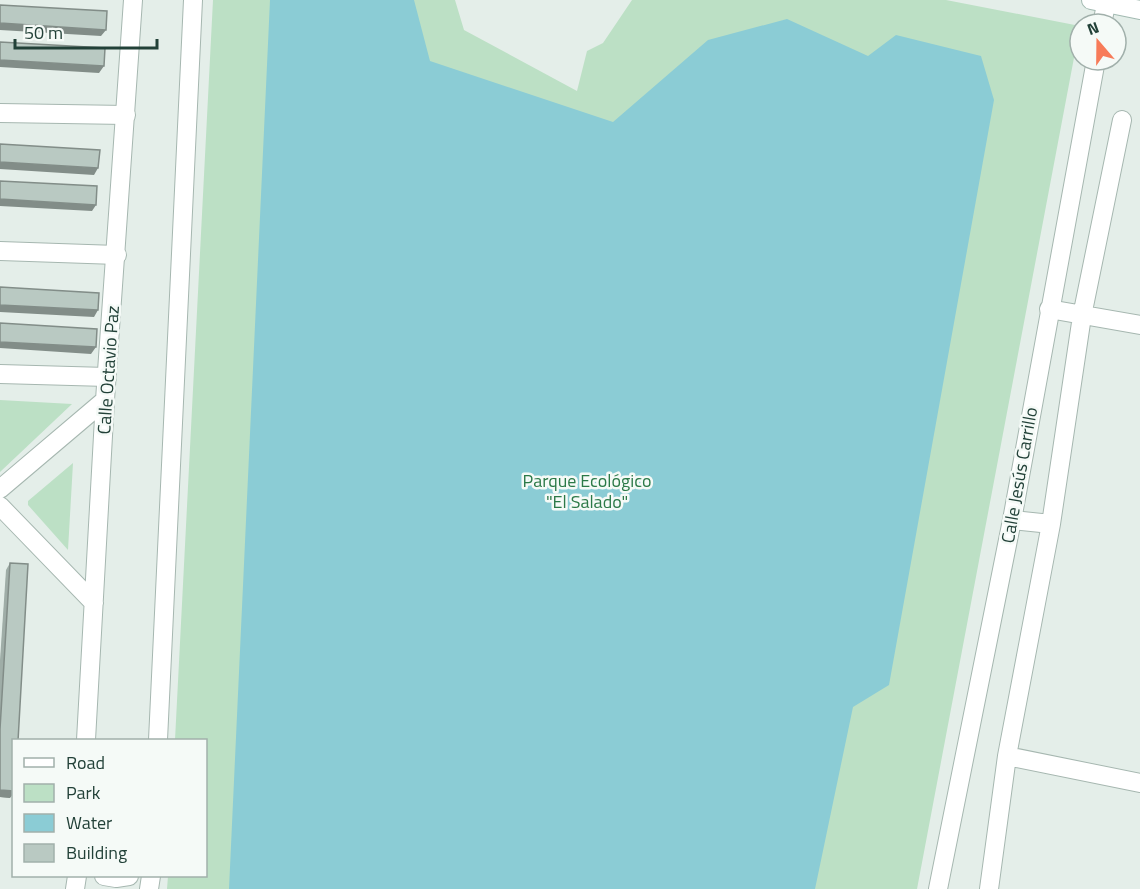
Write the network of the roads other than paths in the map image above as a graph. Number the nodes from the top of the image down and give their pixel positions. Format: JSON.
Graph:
{"nodes":[{"id":1,"x":133,"y":0,"type":"edge"},
{"id":2,"x":193,"y":0,"type":"edge"},
{"id":3,"x":1102,"y":1,"type":"edge"},
{"id":4,"x":1140,"y":10,"type":"edge"},
{"id":5,"x":1094,"y":72,"type":"edge"},
{"id":6,"x":0,"y":113,"type":"edge"},
{"id":7,"x":126,"y":115,"type":"junction"},
{"id":8,"x":1122,"y":120,"type":"dead end"},
{"id":9,"x":0,"y":251,"type":"edge"},
{"id":10,"x":117,"y":255,"type":"junction"},
{"id":11,"x":1049,"y":309,"type":"junction"},
{"id":12,"x":1082,"y":316,"type":"junction"},
{"id":13,"x":1140,"y":325,"type":"edge"},
{"id":14,"x":0,"y":374,"type":"edge"},
{"id":15,"x":107,"y":377,"type":"junction"},
{"id":16,"x":105,"y":400,"type":"junction"},
{"id":17,"x":2,"y":501,"type":"edge"},
{"id":18,"x":1012,"y":520,"type":"junction"},
{"id":19,"x":1051,"y":524,"type":"junction"},
{"id":20,"x":93,"y":603,"type":"junction"},
{"id":21,"x":86,"y":739,"type":"edge"},
{"id":22,"x":158,"y":739,"type":"edge"},
{"id":23,"x":1007,"y":756,"type":"junction"},
{"id":24,"x":1140,"y":783,"type":"edge"},
{"id":25,"x":938,"y":889,"type":"edge"},
{"id":26,"x":989,"y":889,"type":"edge"}],
"edges":[{"from":1,"to":7,"type":"street","name":"Calle Octavio Paz"},
{"from":2,"to":22,"type":"street"},
{"from":3,"to":4,"type":"street"},
{"from":5,"to":11,"type":"street","name":"Calle Jesús Carrillo"},
{"from":6,"to":7,"type":"street"},
{"from":7,"to":10,"type":"street","name":"Calle Octavio Paz"},
{"from":8,"to":12,"type":"street","name":"Calle Jesús Carrillo"},
{"from":9,"to":10,"type":"street"},
{"from":10,"to":15,"type":"street","name":"Calle Octavio Paz"},
{"from":11,"to":12,"type":"street"},
{"from":11,"to":18,"type":"street","name":"Calle Jesús Carrillo"},
{"from":12,"to":13,"type":"street"},
{"from":12,"to":19,"type":"street","name":"Calle Jesús Carrillo"},
{"from":14,"to":15,"type":"street"},
{"from":15,"to":16,"type":"street","name":"Calle Octavio Paz"},
{"from":16,"to":17,"type":"street"},
{"from":16,"to":20,"type":"street","name":"Calle Octavio Paz"},
{"from":17,"to":20,"type":"street"},
{"from":18,"to":19,"type":"street"},
{"from":18,"to":25,"type":"street","name":"Calle Jesús Carrillo"},
{"from":19,"to":23,"type":"street","name":"Calle Jesús Carrillo"},
{"from":20,"to":21,"type":"street","name":"Calle Octavio Paz"},
{"from":23,"to":24,"type":"street"},
{"from":23,"to":26,"type":"street","name":"Calle Jesús Carrillo"}]}
